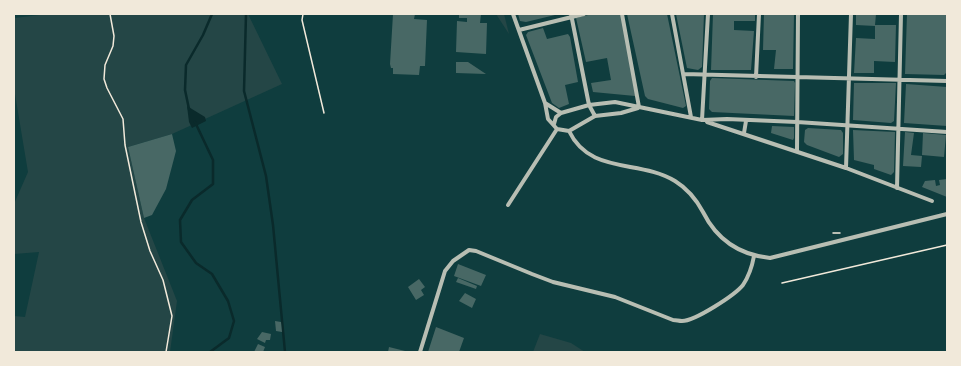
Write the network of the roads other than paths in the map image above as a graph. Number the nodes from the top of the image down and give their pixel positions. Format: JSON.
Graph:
{"nodes":[{"id":1,"x":513,"y":14,"type":"edge"},
{"id":2,"x":584,"y":14,"type":"edge"},
{"id":3,"x":622,"y":14,"type":"edge"},
{"id":4,"x":672,"y":14,"type":"edge"},
{"id":5,"x":708,"y":14,"type":"edge"},
{"id":6,"x":759,"y":14,"type":"edge"},
{"id":7,"x":798,"y":14,"type":"edge"},
{"id":8,"x":851,"y":14,"type":"edge"},
{"id":9,"x":901,"y":14,"type":"edge"},
{"id":10,"x":571,"y":16,"type":"edge"},
{"id":11,"x":519,"y":30,"type":"junction"},
{"id":12,"x":684,"y":74,"type":"junction"},
{"id":13,"x":704,"y":75,"type":"junction"},
{"id":14,"x":756,"y":77,"type":"junction"},
{"id":15,"x":798,"y":77,"type":"junction"},
{"id":16,"x":850,"y":79,"type":"junction"},
{"id":17,"x":900,"y":79,"type":"junction"},
{"id":18,"x":947,"y":81,"type":"edge"},
{"id":19,"x":545,"y":103,"type":"junction"},
{"id":20,"x":589,"y":105,"type":"junction"},
{"id":21,"x":639,"y":107,"type":"junction"},
{"id":22,"x":561,"y":113,"type":"junction"},
{"id":23,"x":595,"y":116,"type":"junction"},
{"id":24,"x":690,"y":117,"type":"junction"},
{"id":25,"x":702,"y":120,"type":"junction"},
{"id":26,"x":746,"y":121,"type":"junction"},
{"id":27,"x":797,"y":122,"type":"junction"},
{"id":28,"x":554,"y":124,"type":"junction"},
{"id":29,"x":847,"y":125,"type":"junction"},
{"id":30,"x":557,"y":128,"type":"junction"},
{"id":31,"x":898,"y":128,"type":"junction"},
{"id":32,"x":568,"y":131,"type":"junction"},
{"id":33,"x":947,"y":132,"type":"edge"},
{"id":34,"x":744,"y":133,"type":"junction"},
{"id":35,"x":797,"y":151,"type":"junction"},
{"id":36,"x":846,"y":168,"type":"junction"},
{"id":37,"x":897,"y":188,"type":"junction"},
{"id":38,"x":932,"y":201,"type":"dead end"},
{"id":39,"x":508,"y":204,"type":"dead end"},
{"id":40,"x":947,"y":214,"type":"edge"},
{"id":41,"x":754,"y":256,"type":"junction"},
{"id":42,"x":420,"y":352,"type":"edge"}],
"edges":[{"from":1,"to":11,"type":"street"},
{"from":2,"to":10,"type":"street"},
{"from":3,"to":21,"type":"street"},
{"from":4,"to":12,"type":"street"},
{"from":5,"to":13,"type":"street"},
{"from":6,"to":14,"type":"street"},
{"from":7,"to":15,"type":"street"},
{"from":8,"to":16,"type":"street"},
{"from":9,"to":17,"type":"street"},
{"from":10,"to":11,"type":"street"},
{"from":10,"to":20,"type":"street"},
{"from":11,"to":19,"type":"street"},
{"from":12,"to":13,"type":"street"},
{"from":12,"to":24,"type":"street"},
{"from":13,"to":14,"type":"street"},
{"from":13,"to":25,"type":"street"},
{"from":14,"to":15,"type":"street"},
{"from":15,"to":16,"type":"street"},
{"from":15,"to":27,"type":"street"},
{"from":16,"to":17,"type":"street"},
{"from":16,"to":29,"type":"street"},
{"from":17,"to":18,"type":"street"},
{"from":17,"to":31,"type":"street"},
{"from":19,"to":22,"type":"street"},
{"from":19,"to":28,"type":"street"},
{"from":20,"to":21,"type":"street"},
{"from":20,"to":22,"type":"street"},
{"from":20,"to":23,"type":"street"},
{"from":21,"to":23,"type":"street"},
{"from":21,"to":24,"type":"street"},
{"from":22,"to":28,"type":"street"},
{"from":23,"to":32,"type":"street"},
{"from":24,"to":25,"type":"street"},
{"from":25,"to":26,"type":"street"},
{"from":25,"to":34,"type":"street"},
{"from":26,"to":27,"type":"street"},
{"from":26,"to":34,"type":"street"},
{"from":27,"to":29,"type":"street"},
{"from":27,"to":35,"type":"street"},
{"from":28,"to":30,"type":"street"},
{"from":29,"to":31,"type":"street"},
{"from":29,"to":36,"type":"street"},
{"from":30,"to":32,"type":"street"},
{"from":30,"to":39,"type":"street"},
{"from":31,"to":33,"type":"street"},
{"from":31,"to":37,"type":"street"},
{"from":32,"to":41,"type":"street"},
{"from":34,"to":35,"type":"street"},
{"from":35,"to":36,"type":"street"},
{"from":36,"to":37,"type":"street"},
{"from":37,"to":38,"type":"street"},
{"from":40,"to":41,"type":"street"},
{"from":41,"to":42,"type":"street"}]}
